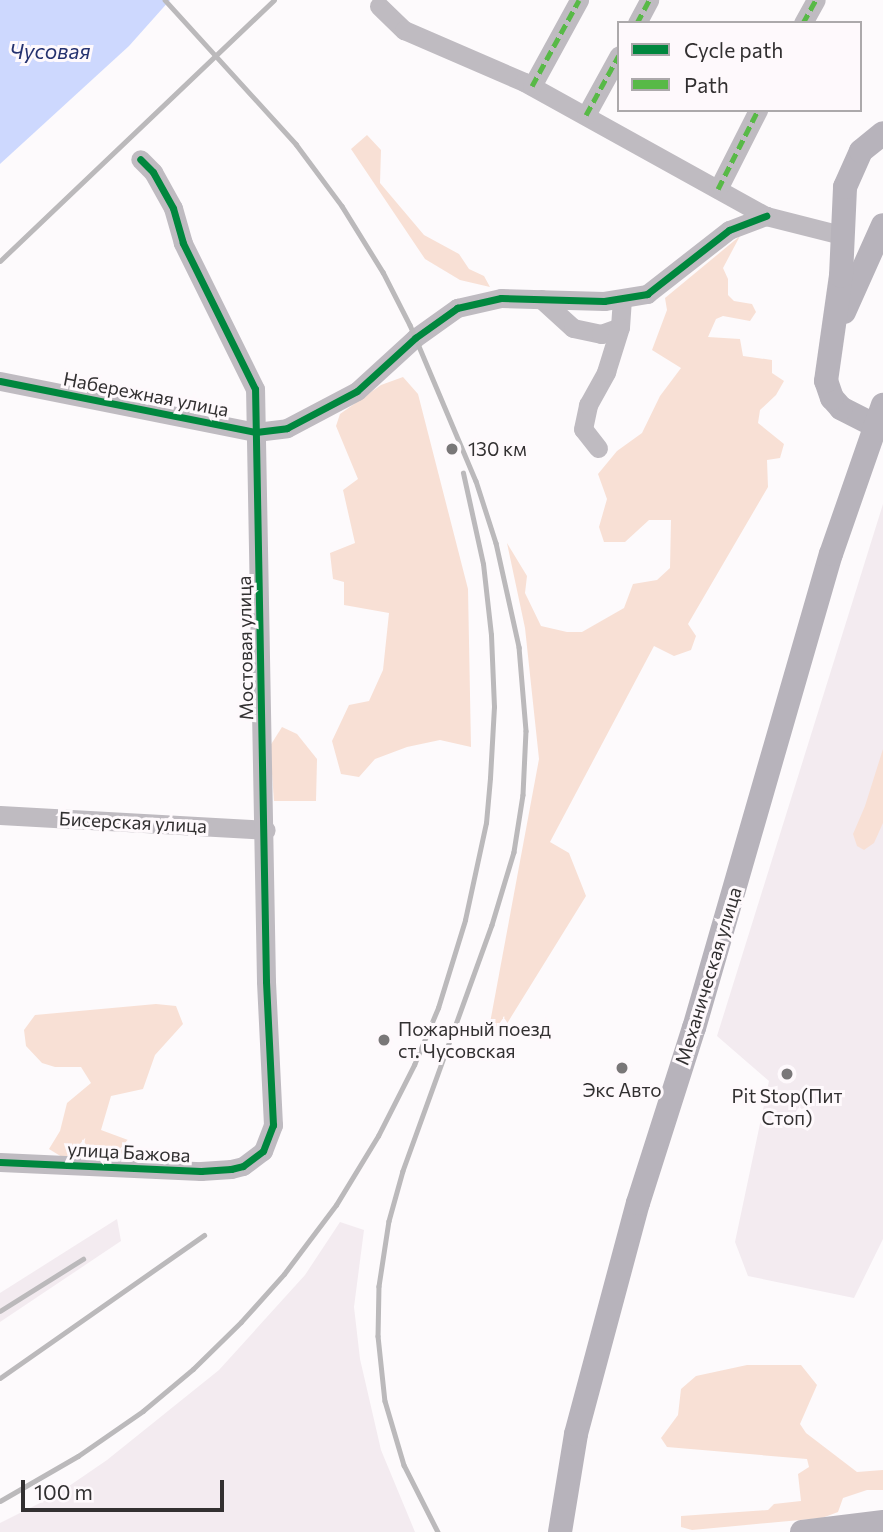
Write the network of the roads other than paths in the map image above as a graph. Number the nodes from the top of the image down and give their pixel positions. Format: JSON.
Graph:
{"nodes":[{"id":1,"x":579,"y":0,"type":"edge"},
{"id":2,"x":649,"y":0,"type":"edge"},
{"id":3,"x":816,"y":0,"type":"edge"},
{"id":4,"x":379,"y":6,"type":"dead end"},
{"id":5,"x":638,"y":21,"type":"edge"},
{"id":6,"x":804,"y":21,"type":"edge"},
{"id":7,"x":617,"y":59,"type":"edge"},
{"id":8,"x":532,"y":86,"type":"junction"},
{"id":9,"x":757,"y":112,"type":"edge"},
{"id":10,"x":586,"y":115,"type":"junction"},
{"id":11,"x":883,"y":133,"type":"edge"},
{"id":12,"x":140,"y":159,"type":"dead end"},
{"id":13,"x":718,"y":189,"type":"junction"},
{"id":14,"x":766,"y":216,"type":"junction"},
{"id":15,"x":883,"y":225,"type":"edge"},
{"id":16,"x":841,"y":235,"type":"junction"},
{"id":17,"x":541,"y":299,"type":"junction"},
{"id":18,"x":622,"y":299,"type":"junction"},
{"id":19,"x":620,"y":327,"type":"junction"},
{"id":20,"x":829,"y":355,"type":"junction"},
{"id":21,"x":0,"y":381,"type":"edge"},
{"id":22,"x":832,"y":398,"type":"junction"},
{"id":23,"x":880,"y":420,"type":"edge"},
{"id":24,"x":256,"y":432,"type":"junction"},
{"id":25,"x":598,"y":449,"type":"dead end"},
{"id":26,"x":858,"y":473,"type":"junction"},
{"id":27,"x":0,"y":815,"type":"edge"},
{"id":28,"x":266,"y":830,"type":"junction"},
{"id":29,"x":255,"y":1158,"type":"joint"},
{"id":30,"x":0,"y":1162,"type":"edge"},
{"id":31,"x":883,"y":1522,"type":"edge"},
{"id":32,"x":560,"y":1532,"type":"edge"},
{"id":33,"x":802,"y":1532,"type":"edge"}],
"edges":[{"from":1,"to":8,"type":"street"},
{"from":2,"to":5,"type":"street"},
{"from":3,"to":6,"type":"street"},
{"from":4,"to":8,"type":"street"},
{"from":7,"to":10,"type":"street"},
{"from":8,"to":10,"type":"street"},
{"from":9,"to":13,"type":"street"},
{"from":10,"to":13,"type":"street"},
{"from":11,"to":16,"type":"main road"},
{"from":12,"to":24,"type":"street","name":"Мостовая улица"},
{"from":13,"to":14,"type":"street"},
{"from":14,"to":16,"type":"street"},
{"from":14,"to":18,"type":"street","name":"Набережная улица"},
{"from":15,"to":20,"type":"main road"},
{"from":16,"to":20,"type":"main road"},
{"from":17,"to":18,"type":"street","name":"Набережная улица"},
{"from":17,"to":19,"type":"street"},
{"from":17,"to":24,"type":"street","name":"Набережная улица"},
{"from":18,"to":19,"type":"street"},
{"from":19,"to":25,"type":"street"},
{"from":20,"to":22,"type":"main road"},
{"from":21,"to":24,"type":"street","name":"Набережная улица"},
{"from":22,"to":23,"type":"main road"},
{"from":22,"to":26,"type":"main road"},
{"from":23,"to":26,"type":"main road","name":"Механическая улица"},
{"from":24,"to":28,"type":"street","name":"Мостовая улица"},
{"from":26,"to":32,"type":"main road","name":"Механическая улица"},
{"from":27,"to":28,"type":"street","name":"Бисерская улица"},
{"from":28,"to":29,"type":"street","name":"Мостовая улица"},
{"from":29,"to":30,"type":"street","name":"улица Бажова"},
{"from":31,"to":33,"type":"main road"}]}
